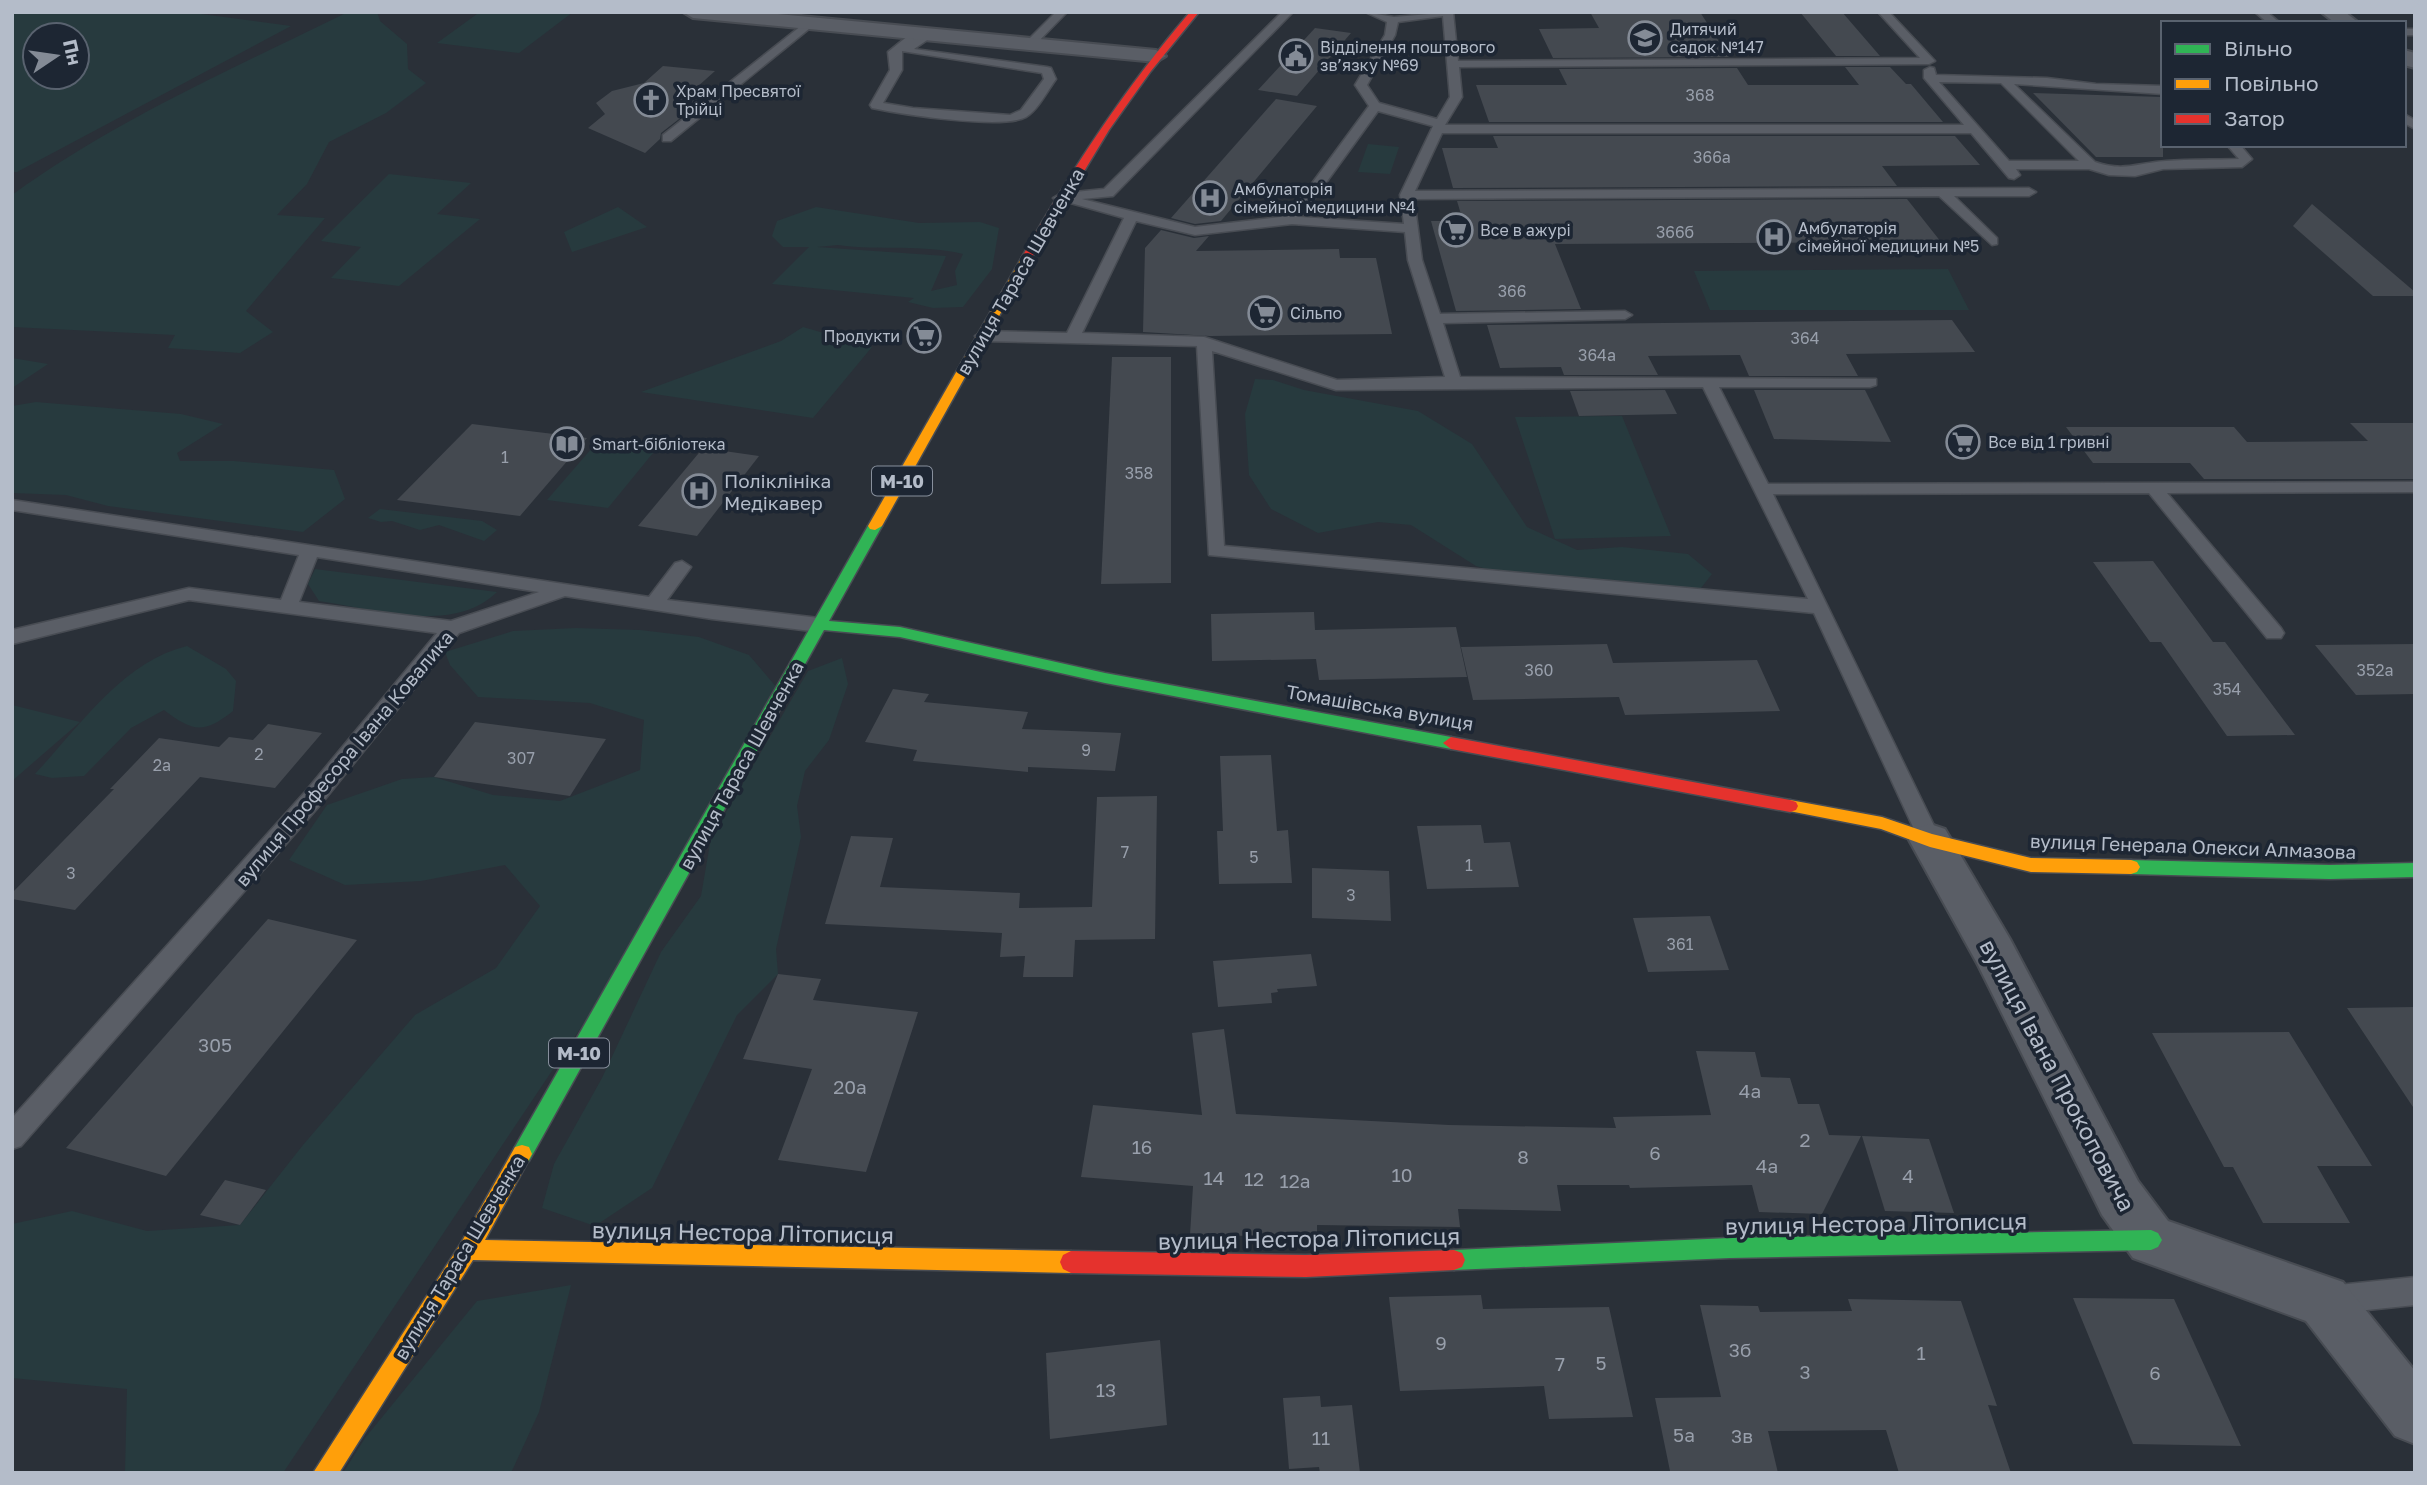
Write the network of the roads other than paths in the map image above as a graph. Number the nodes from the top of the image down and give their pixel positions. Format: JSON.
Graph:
{"nodes":[{"id":1,"x":693,"y":12,"type":"edge"},
{"id":2,"x":1062,"y":12,"type":"edge"},
{"id":3,"x":1195,"y":12,"type":"edge"},
{"id":4,"x":1288,"y":12,"type":"edge"},
{"id":5,"x":1370,"y":12,"type":"edge"},
{"id":6,"x":1447,"y":12,"type":"edge"},
{"id":7,"x":1883,"y":12,"type":"edge"},
{"id":8,"x":763,"y":15,"type":"edge"},
{"id":9,"x":1393,"y":20,"type":"junction"},
{"id":10,"x":810,"y":24,"type":"junction"},
{"id":11,"x":921,"y":35,"type":"junction"},
{"id":12,"x":1028,"y":46,"type":"junction"},
{"id":13,"x":1156,"y":56,"type":"junction"},
{"id":14,"x":1929,"y":61,"type":"junction"},
{"id":15,"x":1453,"y":64,"type":"junction"},
{"id":16,"x":1930,"y":78,"type":"junction"},
{"id":17,"x":2004,"y":80,"type":"junction"},
{"id":18,"x":2161,"y":90,"type":"edge"},
{"id":19,"x":1375,"y":106,"type":"junction"},
{"id":20,"x":1439,"y":126,"type":"junction"},
{"id":21,"x":1974,"y":129,"type":"junction"},
{"id":22,"x":667,"y":138,"type":"dead end"},
{"id":23,"x":2234,"y":147,"type":"edge"},
{"id":24,"x":2006,"y":165,"type":"junction"},
{"id":25,"x":2090,"y":165,"type":"junction"},
{"id":26,"x":1943,"y":194,"type":"junction"},
{"id":27,"x":1407,"y":195,"type":"junction"},
{"id":28,"x":1060,"y":198,"type":"junction"},
{"id":29,"x":1131,"y":217,"type":"junction"},
{"id":30,"x":1292,"y":220,"type":"junction"},
{"id":31,"x":1409,"y":228,"type":"junction"},
{"id":32,"x":1992,"y":241,"type":"dead end"},
{"id":33,"x":1625,"y":315,"type":"dead end"},
{"id":34,"x":1436,"y":318,"type":"junction"},
{"id":35,"x":983,"y":336,"type":"junction"},
{"id":36,"x":1073,"y":337,"type":"junction"},
{"id":37,"x":1204,"y":342,"type":"junction"},
{"id":38,"x":1454,"y":382,"type":"junction"},
{"id":39,"x":1870,"y":382,"type":"dead end"},
{"id":40,"x":1709,"y":383,"type":"junction"},
{"id":41,"x":2415,"y":487,"type":"edge"},
{"id":42,"x":2154,"y":488,"type":"junction"},
{"id":43,"x":1762,"y":489,"type":"junction"},
{"id":44,"x":12,"y":505,"type":"edge"},
{"id":45,"x":310,"y":551,"type":"junction"},
{"id":46,"x":682,"y":567,"type":"dead end"},
{"id":47,"x":565,"y":590,"type":"junction"},
{"id":48,"x":654,"y":604,"type":"junction"},
{"id":49,"x":288,"y":607,"type":"junction"},
{"id":50,"x":1821,"y":607,"type":"junction"},
{"id":51,"x":819,"y":625,"type":"junction"},
{"id":52,"x":452,"y":628,"type":"junction"},
{"id":53,"x":2274,"y":633,"type":"dead end"},
{"id":54,"x":12,"y":637,"type":"edge"},
{"id":55,"x":1930,"y":840,"type":"junction"},
{"id":56,"x":2415,"y":870,"type":"edge"},
{"id":57,"x":12,"y":1136,"type":"edge"},
{"id":58,"x":2151,"y":1240,"type":"junction"},
{"id":59,"x":468,"y":1250,"type":"junction"},
{"id":60,"x":2415,"y":1291,"type":"edge"},
{"id":61,"x":2324,"y":1301,"type":"junction"},
{"id":62,"x":2415,"y":1416,"type":"edge"},
{"id":63,"x":325,"y":1473,"type":"edge"}],
"edges":[{"from":1,"to":8,"type":"street"},
{"from":2,"to":12,"type":"lane"},
{"from":3,"to":13,"type":"street","name":"вулиця Тараса Шевченка","number":"М-10"},
{"from":4,"to":28,"type":"lane"},
{"from":5,"to":9,"type":"lane"},
{"from":6,"to":9,"type":"lane"},
{"from":6,"to":15,"type":"lane"},
{"from":7,"to":14,"type":"lane"},
{"from":8,"to":10,"type":"street"},
{"from":9,"to":19,"type":"lane"},
{"from":10,"to":11,"type":"street"},
{"from":10,"to":22,"type":"lane"},
{"from":11,"to":11,"type":"lane"},
{"from":11,"to":12,"type":"street"},
{"from":12,"to":13,"type":"street"},
{"from":13,"to":28,"type":"street","name":"вулиця Тараса Шевченка","number":"М-10"},
{"from":14,"to":15,"type":"lane"},
{"from":14,"to":16,"type":"lane"},
{"from":15,"to":20,"type":"lane"},
{"from":16,"to":17,"type":"lane"},
{"from":16,"to":21,"type":"lane"},
{"from":17,"to":18,"type":"lane"},
{"from":17,"to":25,"type":"lane"},
{"from":19,"to":20,"type":"lane"},
{"from":19,"to":30,"type":"lane"},
{"from":20,"to":21,"type":"lane"},
{"from":20,"to":27,"type":"lane"},
{"from":21,"to":24,"type":"lane"},
{"from":23,"to":25,"type":"lane"},
{"from":24,"to":25,"type":"lane"},
{"from":24,"to":26,"type":"lane"},
{"from":26,"to":27,"type":"lane"},
{"from":26,"to":32,"type":"lane"},
{"from":27,"to":31,"type":"lane"},
{"from":28,"to":29,"type":"lane"},
{"from":28,"to":35,"type":"street","name":"вулиця Тараса Шевченка","number":"М-10"},
{"from":29,"to":30,"type":"lane"},
{"from":29,"to":36,"type":"lane"},
{"from":30,"to":31,"type":"lane"},
{"from":31,"to":34,"type":"lane"},
{"from":33,"to":34,"type":"lane"},
{"from":34,"to":38,"type":"lane"},
{"from":35,"to":36,"type":"lane"},
{"from":35,"to":51,"type":"street","name":"вулиця Тараса Шевченка","number":"М-10"},
{"from":36,"to":37,"type":"lane"},
{"from":37,"to":38,"type":"lane"},
{"from":37,"to":50,"type":"lane"},
{"from":38,"to":40,"type":"lane"},
{"from":39,"to":40,"type":"lane"},
{"from":40,"to":43,"type":"lane"},
{"from":41,"to":42,"type":"lane"},
{"from":42,"to":43,"type":"lane"},
{"from":42,"to":53,"type":"lane"},
{"from":43,"to":50,"type":"lane"},
{"from":44,"to":45,"type":"lane"},
{"from":45,"to":47,"type":"lane"},
{"from":45,"to":49,"type":"lane"},
{"from":46,"to":48,"type":"lane"},
{"from":47,"to":48,"type":"lane","name":"вулиця Професора Івана Ковалика"},
{"from":47,"to":52,"type":"lane","name":"вулиця Професора Івана Ковалика"},
{"from":48,"to":51,"type":"lane","name":"вулиця Професора Івана Ковалика"},
{"from":49,"to":52,"type":"lane"},
{"from":49,"to":54,"type":"lane"},
{"from":50,"to":55,"type":"lane"},
{"from":51,"to":55,"type":"street","name":"Томашівська вулиця"},
{"from":51,"to":59,"type":"street","name":"вулиця Тараса Шевченка","number":"М-10"},
{"from":52,"to":57,"type":"lane","name":"вулиця Професора Івана Ковалика"},
{"from":55,"to":56,"type":"street","name":"вулиця Генерала Олекси Алмазова"},
{"from":55,"to":58,"type":"street","name":"вулиця Івана Прокоповича"},
{"from":58,"to":59,"type":"street","name":"вулиця Нестора Літописця"},
{"from":58,"to":61,"type":"street"},
{"from":59,"to":63,"type":"street","name":"вулиця Тараса Шевченка","number":"М-10"},
{"from":60,"to":61,"type":"lane"},
{"from":61,"to":62,"type":"street"}]}
